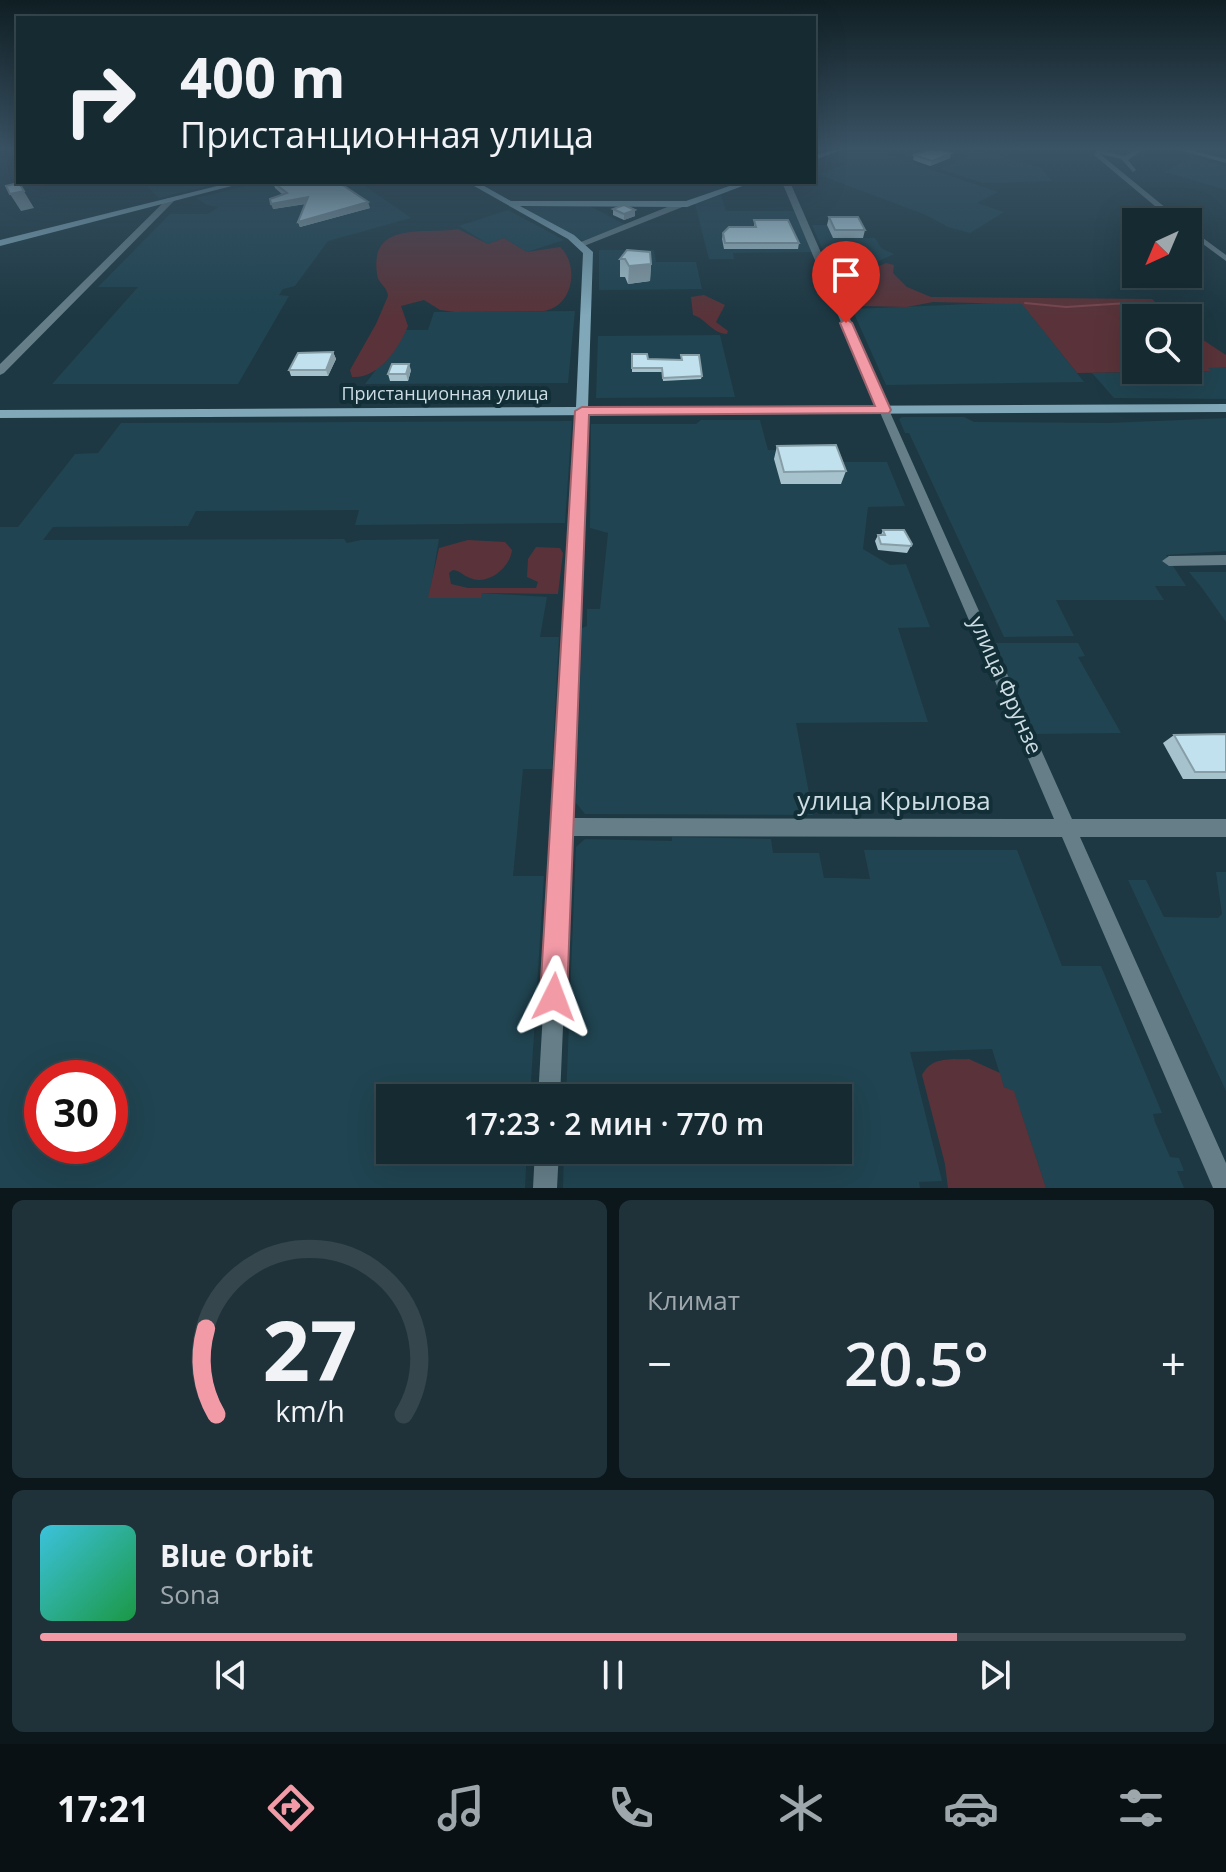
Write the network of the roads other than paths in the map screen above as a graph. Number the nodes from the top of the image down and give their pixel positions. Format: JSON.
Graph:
{"nodes":[{"id":1,"x":149,"y":205,"type":"edge"},
{"id":2,"x":166,"y":205,"type":"edge"},
{"id":3,"x":514,"y":205,"type":"edge"},
{"id":4,"x":678,"y":205,"type":"edge"},
{"id":5,"x":796,"y":205,"type":"edge"},
{"id":6,"x":1202,"y":240,"type":"edge"},
{"id":7,"x":0,"y":243,"type":"edge"},
{"id":8,"x":581,"y":244,"type":"junction"},
{"id":9,"x":1226,"y":259,"type":"edge"},
{"id":10,"x":0,"y":371,"type":"edge"},
{"id":11,"x":1226,"y":408,"type":"edge"},
{"id":12,"x":884,"y":410,"type":"junction"},
{"id":13,"x":582,"y":411,"type":"junction"},
{"id":14,"x":0,"y":414,"type":"edge"},
{"id":15,"x":1226,"y":560,"type":"edge"},
{"id":16,"x":1169,"y":561,"type":"dead end"},
{"id":17,"x":561,"y":827,"type":"junction"},
{"id":18,"x":1226,"y":828,"type":"edge"},
{"id":19,"x":1070,"y":829,"type":"junction"},
{"id":20,"x":550,"y":1084,"type":"edge"},
{"id":21,"x":546,"y":1164,"type":"edge"},
{"id":22,"x":545,"y":1188,"type":"edge"},
{"id":23,"x":1225,"y":1188,"type":"edge"}],
"edges":[{"from":1,"to":7,"type":"main road"},
{"from":2,"to":10,"type":"street"},
{"from":3,"to":8,"type":"main road"},
{"from":4,"to":8,"type":"street"},
{"from":5,"to":12,"type":"street","name":"улица Фрунзе"},
{"from":6,"to":9,"type":"street"},
{"from":8,"to":13,"type":"main road"},
{"from":11,"to":12,"type":"main road","name":"Пристанционная улица"},
{"from":12,"to":13,"type":"main road","name":"Пристанционная улица"},
{"from":12,"to":19,"type":"street","name":"улица Фрунзе"},
{"from":13,"to":14,"type":"main road","name":"Пристанционная улица"},
{"from":13,"to":17,"type":"street"},
{"from":15,"to":16,"type":"street"},
{"from":17,"to":19,"type":"street","name":"улица Крылова"},
{"from":17,"to":20,"type":"street"},
{"from":18,"to":19,"type":"street","name":"улица Крылова"},
{"from":19,"to":23,"type":"street","name":"улица Фрунзе"},
{"from":21,"to":22,"type":"street"}]}
